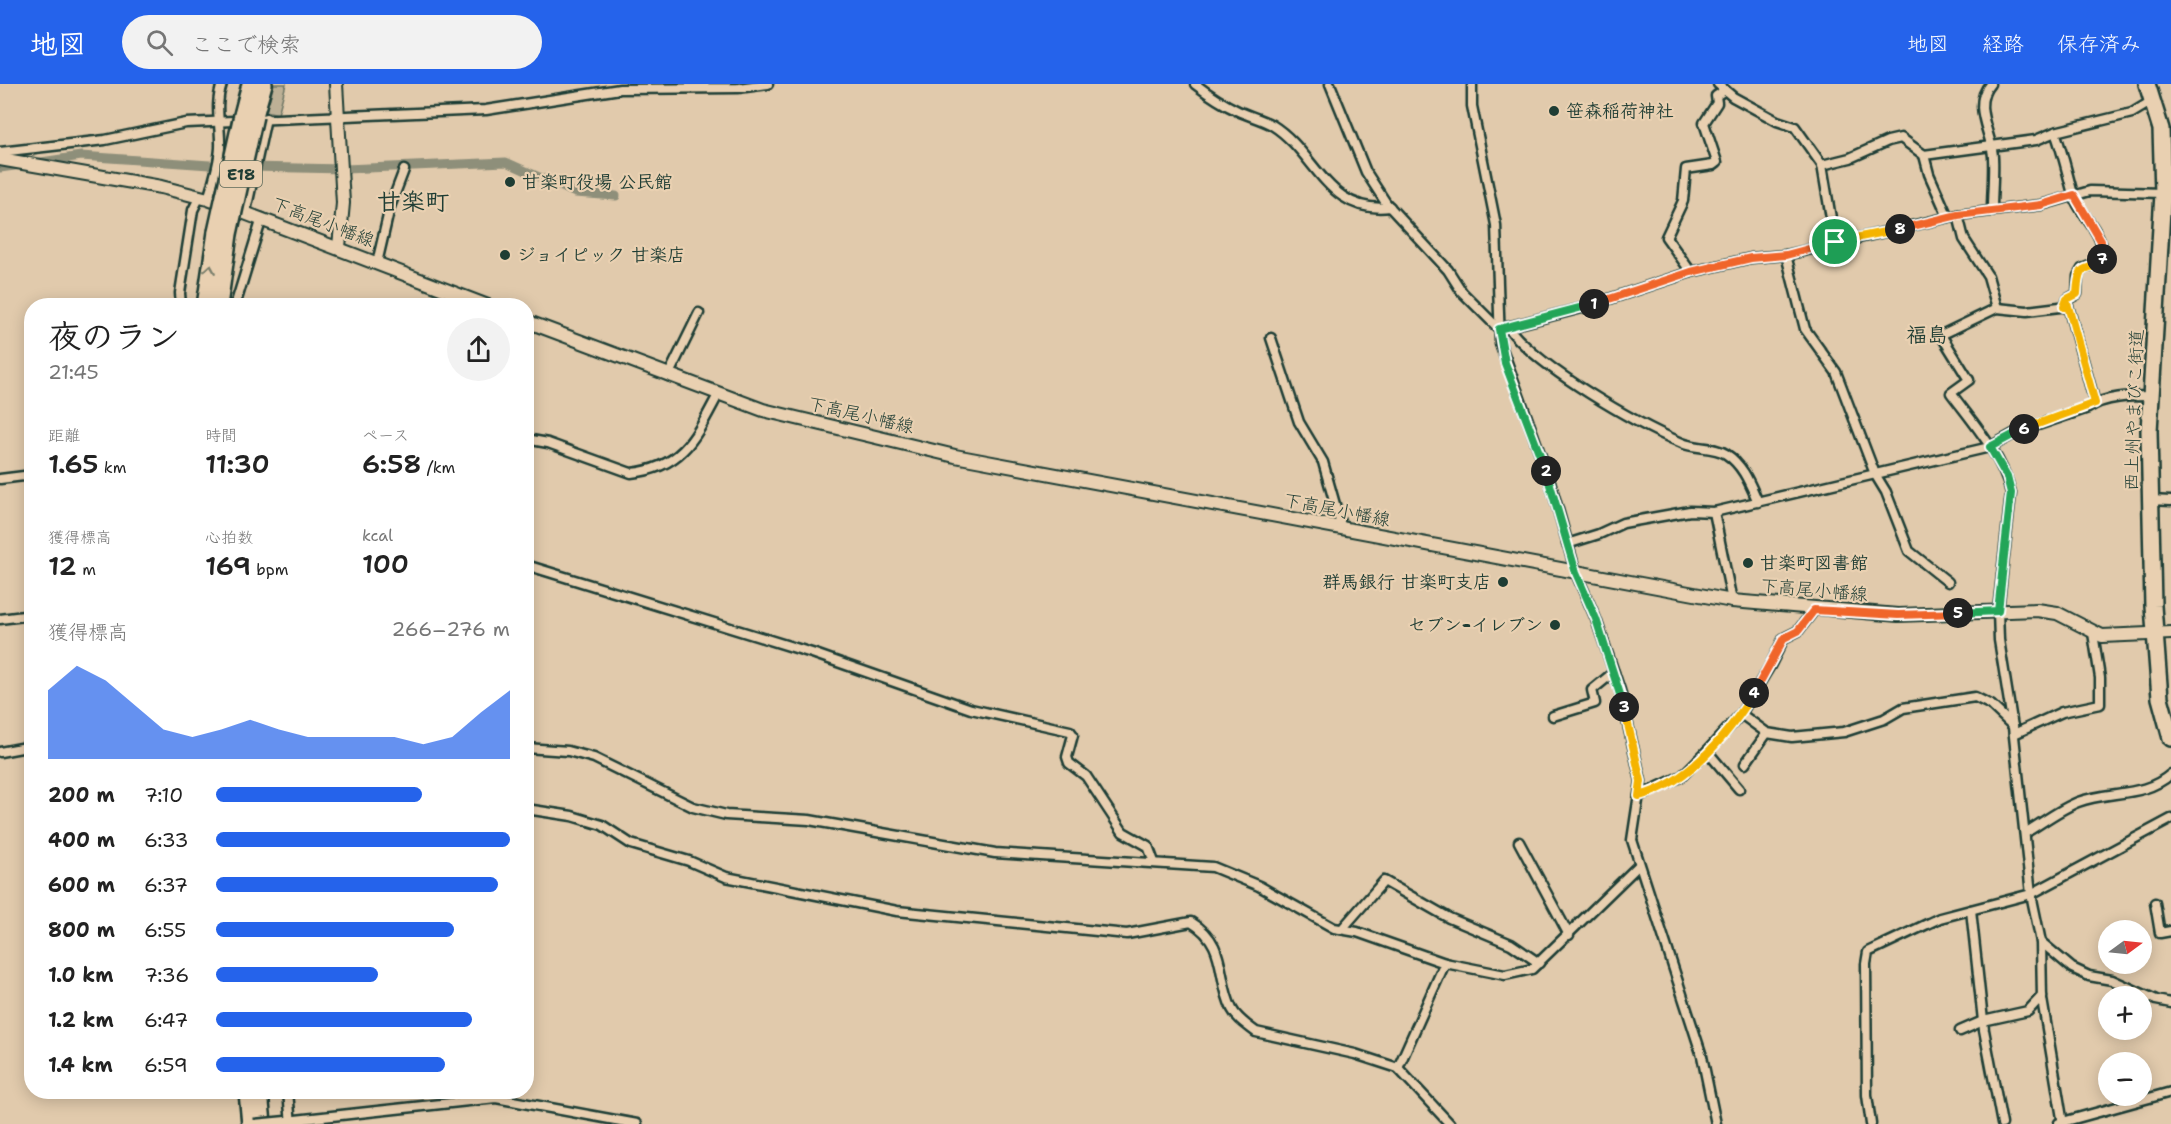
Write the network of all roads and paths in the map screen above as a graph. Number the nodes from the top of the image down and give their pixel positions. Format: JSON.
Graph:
{"nodes":[{"id":1,"x":222,"y":84,"type":"edge"},
{"id":2,"x":250,"y":84,"type":"edge"},
{"id":3,"x":264,"y":84,"type":"edge"},
{"id":4,"x":336,"y":84,"type":"edge"},
{"id":5,"x":768,"y":84,"type":"edge"},
{"id":6,"x":1195,"y":84,"type":"edge"},
{"id":7,"x":1330,"y":84,"type":"edge"},
{"id":8,"x":1472,"y":84,"type":"edge"},
{"id":9,"x":1990,"y":84,"type":"edge"},
{"id":10,"x":2147,"y":84,"type":"edge"},
{"id":11,"x":668,"y":87,"type":"edge"},
{"id":12,"x":1721,"y":87,"type":"edge"},
{"id":13,"x":2152,"y":102,"type":"junction"},
{"id":14,"x":254,"y":116,"type":"junction"},
{"id":15,"x":338,"y":116,"type":"junction"},
{"id":16,"x":221,"y":121,"type":"junction"},
{"id":17,"x":2055,"y":132,"type":"junction"},
{"id":18,"x":2167,"y":145,"type":"edge"},
{"id":19,"x":1991,"y":148,"type":"junction"},
{"id":20,"x":0,"y":152,"type":"edge"},
{"id":21,"x":1924,"y":155,"type":"junction"},
{"id":22,"x":0,"y":159,"type":"edge"},
{"id":23,"x":1822,"y":165,"type":"junction"},
{"id":24,"x":404,"y":170,"type":"dead end"},
{"id":25,"x":2163,"y":192,"type":"junction"},
{"id":26,"x":2074,"y":195,"type":"junction"},
{"id":27,"x":204,"y":198,"type":"junction"},
{"id":28,"x":1390,"y":207,"type":"junction"},
{"id":29,"x":1992,"y":210,"type":"junction"},
{"id":30,"x":246,"y":211,"type":"junction"},
{"id":31,"x":1958,"y":215,"type":"junction"},
{"id":32,"x":1948,"y":217,"type":"junction"},
{"id":33,"x":262,"y":218,"type":"junction"},
{"id":34,"x":223,"y":233,"type":"junction"},
{"id":35,"x":1835,"y":242,"type":"junction"},
{"id":36,"x":339,"y":247,"type":"junction"},
{"id":37,"x":1786,"y":255,"type":"junction"},
{"id":38,"x":377,"y":263,"type":"junction"},
{"id":39,"x":1691,"y":272,"type":"junction"},
{"id":40,"x":180,"y":298,"type":"edge"},
{"id":41,"x":207,"y":298,"type":"edge"},
{"id":42,"x":219,"y":298,"type":"edge"},
{"id":43,"x":237,"y":298,"type":"edge"},
{"id":44,"x":467,"y":298,"type":"edge"},
{"id":45,"x":2064,"y":307,"type":"junction"},
{"id":46,"x":1997,"y":308,"type":"junction"},
{"id":47,"x":699,"y":313,"type":"dead end"},
{"id":48,"x":534,"y":324,"type":"edge"},
{"id":49,"x":1503,"y":328,"type":"junction"},
{"id":50,"x":1271,"y":338,"type":"dead end"},
{"id":51,"x":668,"y":376,"type":"junction"},
{"id":52,"x":718,"y":395,"type":"junction"},
{"id":53,"x":2151,"y":396,"type":"junction"},
{"id":54,"x":2095,"y":403,"type":"junction"},
{"id":55,"x":534,"y":440,"type":"edge"},
{"id":56,"x":1990,"y":447,"type":"junction"},
{"id":57,"x":1875,"y":474,"type":"junction"},
{"id":58,"x":24,"y":476,"type":"edge"},
{"id":59,"x":0,"y":479,"type":"edge"},
{"id":60,"x":2150,"y":500,"type":"junction"},
{"id":61,"x":2171,"y":501,"type":"edge"},
{"id":62,"x":1758,"y":502,"type":"junction"},
{"id":63,"x":1714,"y":512,"type":"junction"},
{"id":64,"x":1342,"y":529,"type":"junction"},
{"id":65,"x":1566,"y":544,"type":"junction"},
{"id":66,"x":534,"y":567,"type":"edge"},
{"id":67,"x":1576,"y":573,"type":"junction"},
{"id":68,"x":1948,"y":582,"type":"dead end"},
{"id":69,"x":1732,"y":601,"type":"junction"},
{"id":70,"x":1814,"y":610,"type":"junction"},
{"id":71,"x":1998,"y":611,"type":"junction"},
{"id":72,"x":24,"y":616,"type":"edge"},
{"id":73,"x":0,"y":618,"type":"edge"},
{"id":74,"x":2092,"y":633,"type":"junction"},
{"id":75,"x":2171,"y":633,"type":"edge"},
{"id":76,"x":2155,"y":634,"type":"junction"},
{"id":77,"x":1614,"y":672,"type":"junction"},
{"id":78,"x":1741,"y":714,"type":"junction"},
{"id":79,"x":1553,"y":716,"type":"dead end"},
{"id":80,"x":2170,"y":729,"type":"edge"},
{"id":81,"x":2014,"y":730,"type":"junction"},
{"id":82,"x":1767,"y":733,"type":"junction"},
{"id":83,"x":24,"y":748,"type":"edge"},
{"id":84,"x":534,"y":749,"type":"edge"},
{"id":85,"x":1707,"y":751,"type":"junction"},
{"id":86,"x":0,"y":752,"type":"edge"},
{"id":87,"x":1745,"y":764,"type":"dead end"},
{"id":88,"x":2171,"y":774,"type":"edge"},
{"id":89,"x":1739,"y":789,"type":"dead end"},
{"id":90,"x":1639,"y":796,"type":"junction"},
{"id":91,"x":534,"y":809,"type":"edge"},
{"id":92,"x":2171,"y":819,"type":"edge"},
{"id":93,"x":2025,"y":833,"type":"junction"},
{"id":94,"x":1519,"y":842,"type":"dead end"},
{"id":95,"x":1154,"y":862,"type":"junction"},
{"id":96,"x":1640,"y":865,"type":"junction"},
{"id":97,"x":2031,"y":894,"type":"junction"},
{"id":98,"x":2156,"y":903,"type":"dead end"},
{"id":99,"x":1971,"y":910,"type":"junction"},
{"id":100,"x":1342,"y":929,"type":"junction"},
{"id":101,"x":2171,"y":931,"type":"edge"},
{"id":102,"x":1569,"y":935,"type":"junction"},
{"id":103,"x":2041,"y":942,"type":"junction"},
{"id":104,"x":1445,"y":963,"type":"junction"},
{"id":105,"x":1539,"y":963,"type":"junction"},
{"id":106,"x":2042,"y":996,"type":"junction"},
{"id":107,"x":2171,"y":1002,"type":"edge"},
{"id":108,"x":1983,"y":1021,"type":"junction"},
{"id":109,"x":1960,"y":1031,"type":"dead end"},
{"id":110,"x":1398,"y":1068,"type":"junction"},
{"id":111,"x":2171,"y":1092,"type":"edge"},
{"id":112,"x":248,"y":1099,"type":"edge"},
{"id":113,"x":261,"y":1099,"type":"edge"},
{"id":114,"x":288,"y":1099,"type":"edge"},
{"id":115,"x":487,"y":1099,"type":"edge"},
{"id":116,"x":501,"y":1099,"type":"edge"},
{"id":117,"x":289,"y":1122,"type":"edge"},
{"id":118,"x":2061,"y":1123,"type":"edge"},
{"id":119,"x":250,"y":1124,"type":"edge"},
{"id":120,"x":254,"y":1124,"type":"edge"},
{"id":121,"x":263,"y":1124,"type":"edge"},
{"id":122,"x":637,"y":1124,"type":"edge"},
{"id":123,"x":1450,"y":1124,"type":"edge"},
{"id":124,"x":1716,"y":1124,"type":"edge"},
{"id":125,"x":1871,"y":1124,"type":"edge"},
{"id":126,"x":2002,"y":1124,"type":"edge"}],
"edges":[{"from":1,"to":16,"type":"street"},
{"from":2,"to":14,"type":"highway","number":"E18"},
{"from":3,"to":14,"type":"highway","number":"E18"},
{"from":4,"to":15,"type":"main road"},
{"from":5,"to":11,"type":"street"},
{"from":6,"to":28,"type":"street"},
{"from":7,"to":28,"type":"street"},
{"from":8,"to":49,"type":"street"},
{"from":9,"to":19,"type":"street"},
{"from":10,"to":13,"type":"highway","name":"西上州やまびこ街道"},
{"from":11,"to":15,"type":"street"},
{"from":12,"to":23,"type":"street"},
{"from":12,"to":39,"type":"street"},
{"from":13,"to":17,"type":"street"},
{"from":13,"to":18,"type":"highway","name":"西上州やまびこ街道"},
{"from":14,"to":15,"type":"street"},
{"from":14,"to":16,"type":"street"},
{"from":14,"to":30,"type":"street"},
{"from":14,"to":34,"type":"highway","number":"E18","bridge":true},
{"from":15,"to":36,"type":"main road"},
{"from":16,"to":20,"type":"street"},
{"from":16,"to":27,"type":"street"},
{"from":17,"to":19,"type":"street"},
{"from":17,"to":26,"type":"street"},
{"from":18,"to":25,"type":"highway","name":"西上州やまびこ街道"},
{"from":19,"to":21,"type":"street"},
{"from":19,"to":29,"type":"street"},
{"from":21,"to":23,"type":"street"},
{"from":21,"to":32,"type":"street"},
{"from":22,"to":27,"type":"main road","name":"下高尾小幡線"},
{"from":23,"to":35,"type":"street"},
{"from":24,"to":38,"type":"street"},
{"from":25,"to":26,"type":"street"},
{"from":25,"to":53,"type":"highway","name":"西上州やまびこ街道"},
{"from":26,"to":29,"type":"street"},
{"from":26,"to":45,"type":"street"},
{"from":27,"to":30,"type":"main road","name":"下高尾小幡線"},
{"from":27,"to":40,"type":"street"},
{"from":28,"to":49,"type":"street"},
{"from":29,"to":31,"type":"street"},
{"from":30,"to":33,"type":"main road","name":"下高尾小幡線"},
{"from":31,"to":32,"type":"street"},
{"from":31,"to":46,"type":"street"},
{"from":32,"to":35,"type":"street"},
{"from":33,"to":36,"type":"main road","name":"下高尾小幡線"},
{"from":33,"to":43,"type":"street"},
{"from":41,"to":34,"type":"highway","number":"E18","one_way":true},
{"from":34,"to":42,"type":"highway","number":"E18"},
{"from":35,"to":37,"type":"street"},
{"from":36,"to":38,"type":"main road","name":"下高尾小幡線"},
{"from":37,"to":39,"type":"street"},
{"from":37,"to":57,"type":"street"},
{"from":38,"to":44,"type":"main road","name":"下高尾小幡線"},
{"from":39,"to":49,"type":"street"},
{"from":45,"to":46,"type":"street"},
{"from":45,"to":54,"type":"street"},
{"from":46,"to":56,"type":"street"},
{"from":47,"to":51,"type":"street"},
{"from":48,"to":51,"type":"main road","name":"下高尾小幡線"},
{"from":49,"to":62,"type":"street"},
{"from":49,"to":65,"type":"street"},
{"from":50,"to":64,"type":"street"},
{"from":51,"to":52,"type":"main road","name":"下高尾小幡線"},
{"from":52,"to":55,"type":"street"},
{"from":52,"to":64,"type":"main road","name":"下高尾小幡線"},
{"from":53,"to":54,"type":"street"},
{"from":53,"to":60,"type":"highway","name":"西上州やまびこ街道"},
{"from":54,"to":56,"type":"street"},
{"from":56,"to":57,"type":"street"},
{"from":56,"to":71,"type":"street"},
{"from":57,"to":62,"type":"street"},
{"from":57,"to":68,"type":"street"},
{"from":58,"to":59,"type":"street"},
{"from":60,"to":61,"type":"street"},
{"from":60,"to":76,"type":"highway","name":"西上州やまびこ街道"},
{"from":62,"to":63,"type":"street"},
{"from":63,"to":65,"type":"street"},
{"from":63,"to":69,"type":"street"},
{"from":64,"to":67,"type":"main road","name":"下高尾小幡線"},
{"from":65,"to":67,"type":"street"},
{"from":66,"to":95,"type":"street"},
{"from":67,"to":69,"type":"main road","name":"下高尾小幡線"},
{"from":67,"to":77,"type":"street"},
{"from":69,"to":70,"type":"main road","name":"下高尾小幡線"},
{"from":70,"to":71,"type":"main road","name":"下高尾小幡線"},
{"from":70,"to":78,"type":"street"},
{"from":71,"to":74,"type":"main road","name":"下高尾小幡線"},
{"from":71,"to":81,"type":"street"},
{"from":72,"to":73,"type":"street"},
{"from":74,"to":76,"type":"main road","name":"下高尾小幡線"},
{"from":74,"to":81,"type":"street"},
{"from":75,"to":76,"type":"main road","name":"下高尾小幡線"},
{"from":76,"to":80,"type":"highway","name":"西上州やまびこ街道"},
{"from":77,"to":79,"type":"street"},
{"from":77,"to":90,"type":"street"},
{"from":78,"to":82,"type":"street"},
{"from":78,"to":85,"type":"street"},
{"from":81,"to":82,"type":"street"},
{"from":81,"to":93,"type":"street"},
{"from":82,"to":87,"type":"street"},
{"from":83,"to":86,"type":"street"},
{"from":84,"to":95,"type":"street"},
{"from":85,"to":89,"type":"street"},
{"from":85,"to":90,"type":"street"},
{"from":88,"to":93,"type":"street"},
{"from":90,"to":96,"type":"street"},
{"from":91,"to":110,"type":"street"},
{"from":92,"to":97,"type":"street"},
{"from":93,"to":97,"type":"street"},
{"from":94,"to":102,"type":"street"},
{"from":95,"to":100,"type":"street"},
{"from":96,"to":102,"type":"street"},
{"from":96,"to":124,"type":"street"},
{"from":97,"to":99,"type":"street"},
{"from":97,"to":103,"type":"street"},
{"from":98,"to":101,"type":"street"},
{"from":99,"to":108,"type":"street"},
{"from":99,"to":125,"type":"street"},
{"from":100,"to":104,"type":"street"},
{"from":100,"to":105,"type":"street"},
{"from":102,"to":105,"type":"street"},
{"from":103,"to":106,"type":"street"},
{"from":103,"to":107,"type":"street"},
{"from":104,"to":105,"type":"street"},
{"from":104,"to":110,"type":"street"},
{"from":106,"to":108,"type":"street"},
{"from":106,"to":118,"type":"street"},
{"from":108,"to":109,"type":"street"},
{"from":108,"to":126,"type":"street"},
{"from":110,"to":123,"type":"street"},
{"from":111,"to":118,"type":"street"},
{"from":112,"to":119,"type":"highway"},
{"from":113,"to":121,"type":"highway"},
{"from":114,"to":117,"type":"street"},
{"from":115,"to":117,"type":"street"},
{"from":116,"to":122,"type":"street"},
{"from":117,"to":120,"type":"street","bridge":true}]}
